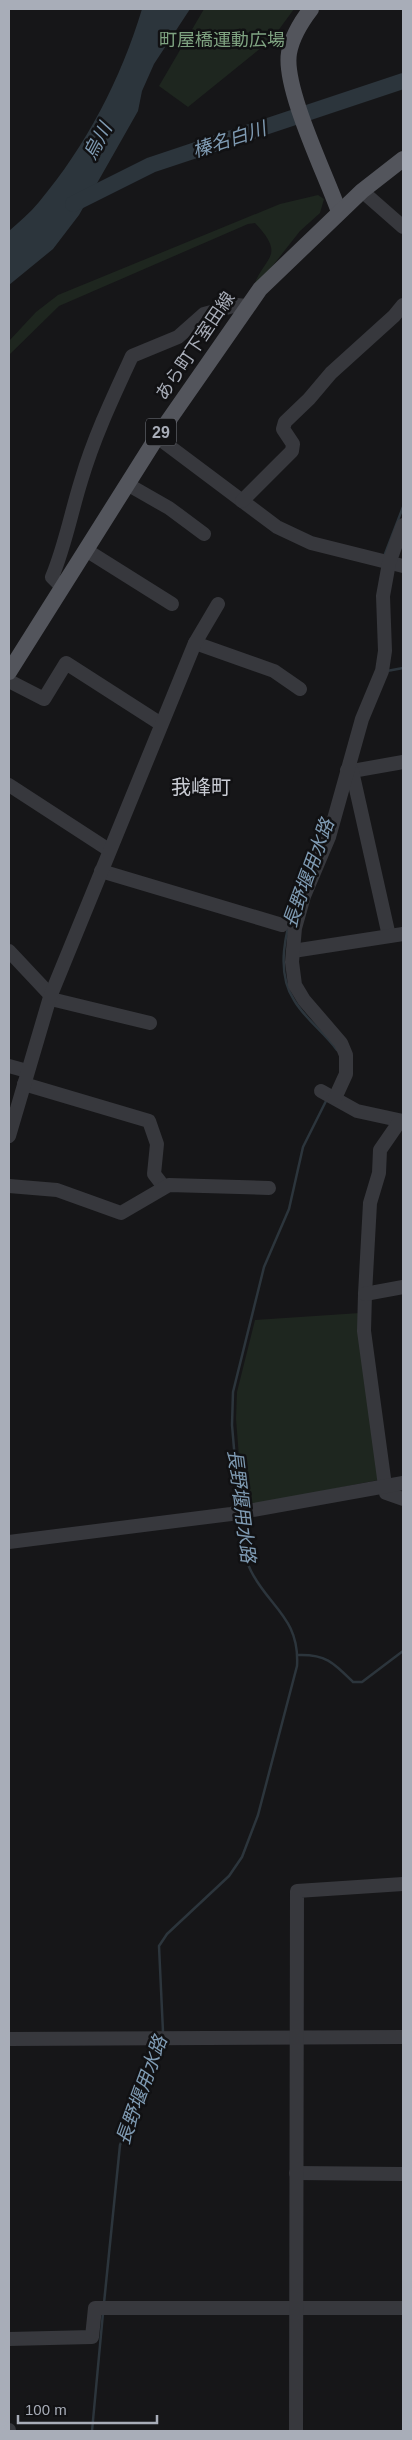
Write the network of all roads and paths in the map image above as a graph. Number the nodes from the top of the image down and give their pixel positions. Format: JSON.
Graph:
{"nodes":[{"id":1,"x":311,"y":9,"type":"edge"},
{"id":2,"x":403,"y":160,"type":"edge"},
{"id":3,"x":362,"y":191,"type":"junction"},
{"id":4,"x":339,"y":212,"type":"junction"},
{"id":5,"x":403,"y":228,"type":"edge"},
{"id":6,"x":403,"y":305,"type":"edge"},
{"id":7,"x":246,"y":306,"type":"junction"},
{"id":8,"x":157,"y":437,"type":"junction"},
{"id":9,"x":127,"y":484,"type":"junction"},
{"id":10,"x":242,"y":501,"type":"junction"},
{"id":11,"x":403,"y":525,"type":"edge"},
{"id":12,"x":204,"y":534,"type":"dead end"},
{"id":13,"x":86,"y":550,"type":"junction"},
{"id":14,"x":396,"y":565,"type":"edge"},
{"id":15,"x":61,"y":586,"type":"junction"},
{"id":16,"x":172,"y":604,"type":"dead end"},
{"id":17,"x":218,"y":604,"type":"dead end"},
{"id":18,"x":195,"y":643,"type":"junction"},
{"id":19,"x":9,"y":672,"type":"edge"},
{"id":20,"x":9,"y":681,"type":"edge"},
{"id":21,"x":300,"y":690,"type":"dead end"},
{"id":22,"x":161,"y":724,"type":"junction"},
{"id":23,"x":403,"y":762,"type":"edge"},
{"id":24,"x":350,"y":770,"type":"junction"},
{"id":25,"x":9,"y":785,"type":"edge"},
{"id":26,"x":109,"y":850,"type":"junction"},
{"id":27,"x":101,"y":871,"type":"junction"},
{"id":28,"x":282,"y":925,"type":"dead end"},
{"id":29,"x":396,"y":935,"type":"edge"},
{"id":30,"x":9,"y":951,"type":"edge"},
{"id":31,"x":293,"y":951,"type":"junction"},
{"id":32,"x":50,"y":997,"type":"junction"},
{"id":33,"x":150,"y":1023,"type":"dead end"},
{"id":34,"x":9,"y":1066,"type":"edge"},
{"id":35,"x":25,"y":1078,"type":"junction"},
{"id":36,"x":401,"y":1121,"type":"edge"},
{"id":37,"x":9,"y":1136,"type":"edge"},
{"id":38,"x":9,"y":1186,"type":"edge"},
{"id":39,"x":164,"y":1187,"type":"junction"},
{"id":40,"x":269,"y":1188,"type":"dead end"},
{"id":41,"x":403,"y":1287,"type":"edge"},
{"id":42,"x":365,"y":1294,"type":"junction"},
{"id":43,"x":403,"y":1482,"type":"edge"},
{"id":44,"x":385,"y":1486,"type":"junction"},
{"id":45,"x":403,"y":1499,"type":"edge"},
{"id":46,"x":9,"y":1542,"type":"edge"},
{"id":47,"x":403,"y":1884,"type":"edge"},
{"id":48,"x":296,"y":2037,"type":"junction"},
{"id":49,"x":403,"y":2037,"type":"edge"},
{"id":50,"x":9,"y":2039,"type":"edge"},
{"id":51,"x":296,"y":2173,"type":"junction"},
{"id":52,"x":403,"y":2174,"type":"edge"},
{"id":53,"x":403,"y":2308,"type":"edge"},
{"id":54,"x":297,"y":2309,"type":"junction"},
{"id":55,"x":9,"y":2340,"type":"edge"},
{"id":56,"x":296,"y":2431,"type":"edge"}],
"edges":[{"from":1,"to":4,"type":"main road"},
{"from":2,"to":3,"type":"main road","name":"あら町下室田線","number":"29"},
{"from":3,"to":4,"type":"main road","name":"あら町下室田線","number":"29"},
{"from":3,"to":5,"type":"street"},
{"from":4,"to":7,"type":"main road","name":"あら町下室田線","number":"29"},
{"from":6,"to":10,"type":"street"},
{"from":7,"to":8,"type":"main road","name":"あら町下室田線","number":"29"},
{"from":7,"to":15,"type":"street"},
{"from":8,"to":9,"type":"main road","name":"あら町下室田線","number":"29"},
{"from":8,"to":10,"type":"street"},
{"from":9,"to":12,"type":"street"},
{"from":9,"to":13,"type":"main road","name":"あら町下室田線","number":"29"},
{"from":10,"to":14,"type":"street"},
{"from":11,"to":14,"type":"street"},
{"from":13,"to":15,"type":"main road","name":"あら町下室田線","number":"29"},
{"from":13,"to":16,"type":"street"},
{"from":14,"to":24,"type":"street"},
{"from":15,"to":19,"type":"main road","name":"あら町下室田線","number":"29"},
{"from":17,"to":18,"type":"street"},
{"from":18,"to":21,"type":"street"},
{"from":18,"to":22,"type":"street"},
{"from":20,"to":22,"type":"street"},
{"from":22,"to":26,"type":"street"},
{"from":23,"to":24,"type":"street"},
{"from":24,"to":29,"type":"street"},
{"from":24,"to":31,"type":"street"},
{"from":25,"to":26,"type":"street"},
{"from":26,"to":27,"type":"street"},
{"from":27,"to":28,"type":"street"},
{"from":27,"to":32,"type":"street"},
{"from":29,"to":31,"type":"street"},
{"from":30,"to":32,"type":"street"},
{"from":31,"to":36,"type":"street"},
{"from":32,"to":33,"type":"street"},
{"from":32,"to":35,"type":"street"},
{"from":34,"to":35,"type":"street"},
{"from":35,"to":37,"type":"street"},
{"from":35,"to":39,"type":"street"},
{"from":36,"to":42,"type":"street"},
{"from":38,"to":39,"type":"street"},
{"from":39,"to":40,"type":"street"},
{"from":41,"to":42,"type":"street"},
{"from":42,"to":44,"type":"street"},
{"from":43,"to":44,"type":"street"},
{"from":44,"to":45,"type":"street"},
{"from":44,"to":46,"type":"street"},
{"from":47,"to":48,"type":"street"},
{"from":48,"to":49,"type":"street"},
{"from":48,"to":50,"type":"street"},
{"from":48,"to":51,"type":"street"},
{"from":51,"to":52,"type":"street"},
{"from":51,"to":54,"type":"street"},
{"from":53,"to":54,"type":"street"},
{"from":54,"to":55,"type":"street"},
{"from":54,"to":56,"type":"street"}]}
